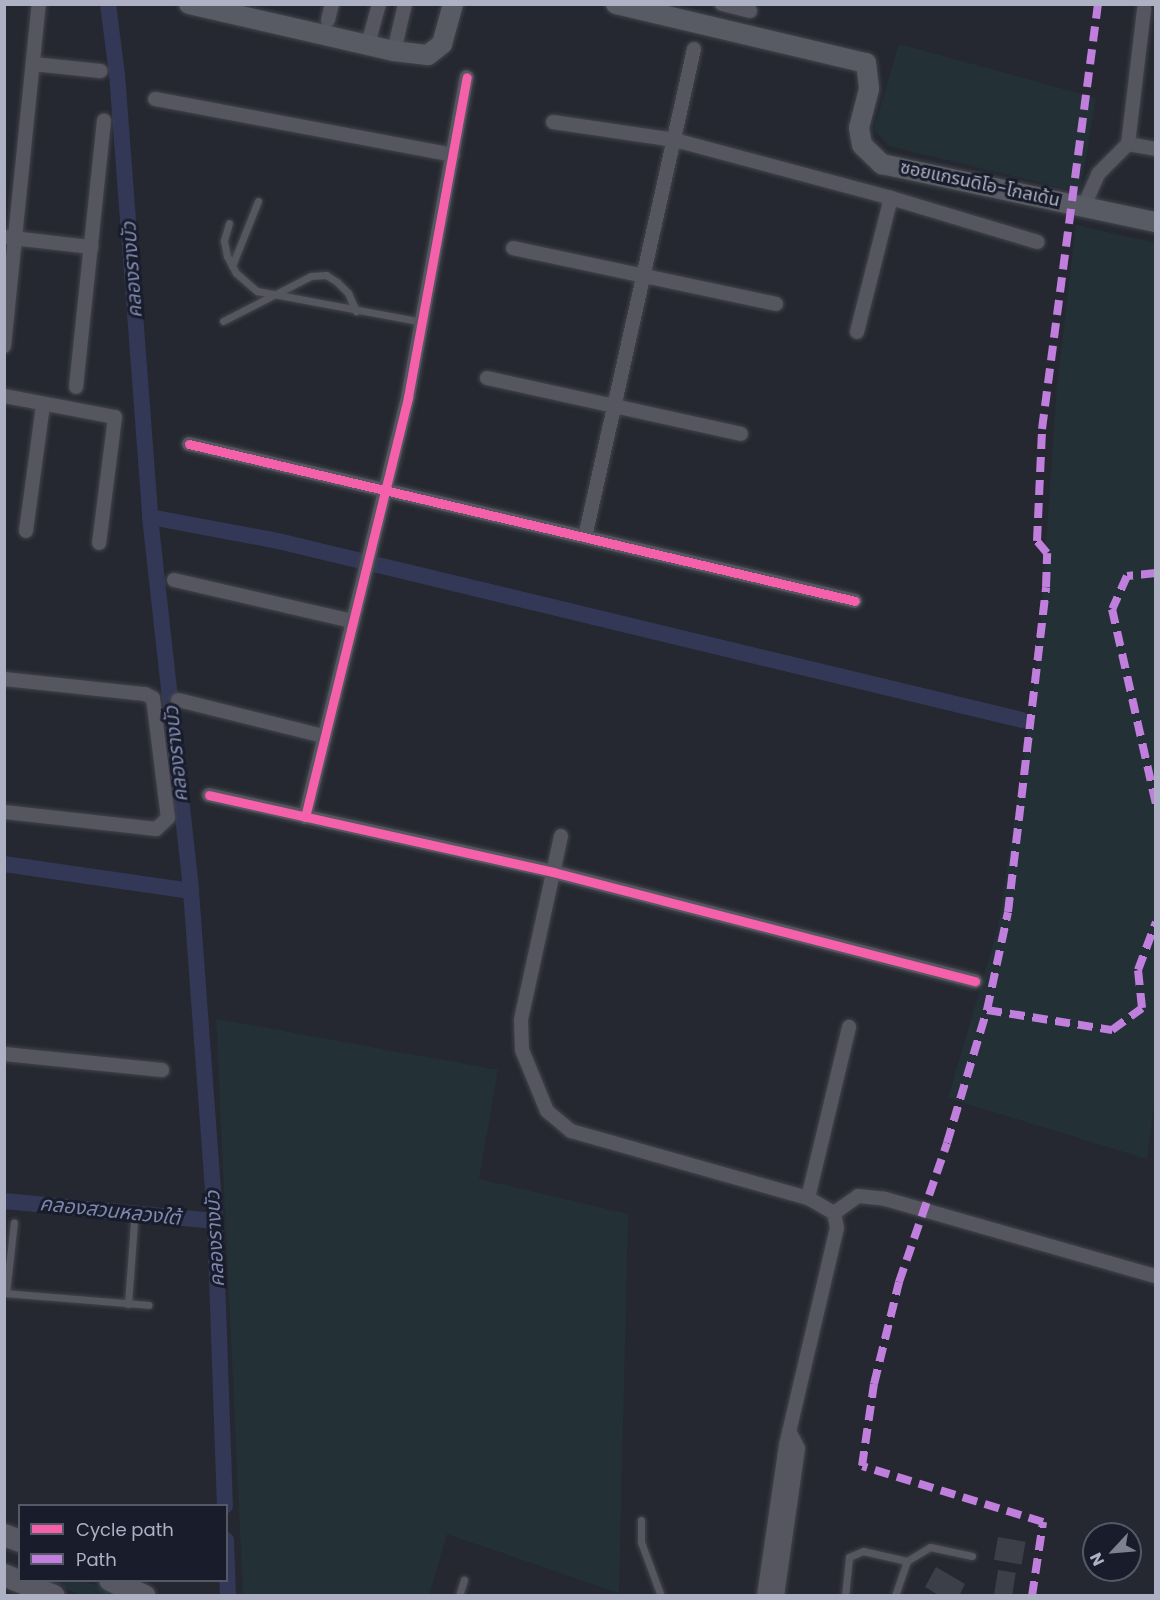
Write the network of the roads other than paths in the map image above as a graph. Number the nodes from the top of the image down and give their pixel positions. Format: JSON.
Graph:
{"nodes":[{"id":1,"x":39,"y":4,"type":"edge"},
{"id":2,"x":189,"y":4,"type":"edge"},
{"id":3,"x":332,"y":4,"type":"edge"},
{"id":4,"x":379,"y":4,"type":"edge"},
{"id":5,"x":405,"y":4,"type":"edge"},
{"id":6,"x":453,"y":4,"type":"edge"},
{"id":7,"x":616,"y":4,"type":"edge"},
{"id":8,"x":722,"y":4,"type":"edge"},
{"id":9,"x":1144,"y":9,"type":"dead end"},
{"id":10,"x":750,"y":11,"type":"dead end"},
{"id":11,"x":328,"y":20,"type":"dead end"},
{"id":12,"x":368,"y":44,"type":"junction"},
{"id":13,"x":694,"y":49,"type":"dead end"},
{"id":14,"x":394,"y":51,"type":"junction"},
{"id":15,"x":33,"y":64,"type":"junction"},
{"id":16,"x":101,"y":71,"type":"dead end"},
{"id":17,"x":467,"y":77,"type":"dead end"},
{"id":18,"x":155,"y":99,"type":"dead end"},
{"id":19,"x":104,"y":120,"type":"dead end"},
{"id":20,"x":553,"y":122,"type":"dead end"},
{"id":21,"x":675,"y":140,"type":"junction"},
{"id":22,"x":1128,"y":144,"type":"junction"},
{"id":23,"x":1155,"y":149,"type":"edge"},
{"id":24,"x":453,"y":155,"type":"junction"},
{"id":25,"x":891,"y":198,"type":"junction"},
{"id":26,"x":258,"y":201,"type":"dead end"},
{"id":27,"x":1084,"y":206,"type":"junction"},
{"id":28,"x":1155,"y":222,"type":"edge"},
{"id":29,"x":229,"y":223,"type":"dead end"},
{"id":30,"x":10,"y":238,"type":"edge"},
{"id":31,"x":1038,"y":242,"type":"dead end"},
{"id":32,"x":91,"y":247,"type":"junction"},
{"id":33,"x":513,"y":248,"type":"dead end"},
{"id":34,"x":232,"y":266,"type":"junction"},
{"id":35,"x":643,"y":276,"type":"junction"},
{"id":36,"x":273,"y":295,"type":"junction"},
{"id":37,"x":776,"y":304,"type":"dead end"},
{"id":38,"x":356,"y":312,"type":"junction"},
{"id":39,"x":223,"y":321,"type":"dead end"},
{"id":40,"x":422,"y":322,"type":"junction"},
{"id":41,"x":857,"y":333,"type":"dead end"},
{"id":42,"x":4,"y":346,"type":"edge"},
{"id":43,"x":487,"y":378,"type":"dead end"},
{"id":44,"x":76,"y":387,"type":"dead end"},
{"id":45,"x":4,"y":396,"type":"edge"},
{"id":46,"x":43,"y":406,"type":"junction"},
{"id":47,"x":614,"y":407,"type":"junction"},
{"id":48,"x":741,"y":434,"type":"dead end"},
{"id":49,"x":189,"y":444,"type":"dead end"},
{"id":50,"x":383,"y":488,"type":"junction"},
{"id":51,"x":26,"y":531,"type":"dead end"},
{"id":52,"x":585,"y":537,"type":"junction"},
{"id":53,"x":99,"y":543,"type":"dead end"},
{"id":54,"x":174,"y":580,"type":"dead end"},
{"id":55,"x":855,"y":601,"type":"dead end"},
{"id":56,"x":351,"y":621,"type":"junction"},
{"id":57,"x":4,"y":679,"type":"edge"},
{"id":58,"x":178,"y":700,"type":"dead end"},
{"id":59,"x":324,"y":736,"type":"junction"},
{"id":60,"x":209,"y":795,"type":"dead end"},
{"id":61,"x":4,"y":812,"type":"edge"},
{"id":62,"x":305,"y":817,"type":"junction"},
{"id":63,"x":561,"y":836,"type":"dead end"},
{"id":64,"x":553,"y":872,"type":"junction"},
{"id":65,"x":975,"y":981,"type":"dead end"},
{"id":66,"x":849,"y":1027,"type":"dead end"},
{"id":67,"x":4,"y":1054,"type":"edge"},
{"id":68,"x":162,"y":1070,"type":"dead end"},
{"id":69,"x":808,"y":1198,"type":"junction"},
{"id":70,"x":834,"y":1213,"type":"junction"},
{"id":71,"x":14,"y":1222,"type":"dead end"},
{"id":72,"x":134,"y":1223,"type":"dead end"},
{"id":73,"x":1155,"y":1276,"type":"edge"},
{"id":74,"x":5,"y":1293,"type":"edge"},
{"id":75,"x":128,"y":1304,"type":"junction"},
{"id":76,"x":148,"y":1305,"type":"dead end"},
{"id":77,"x":641,"y":1520,"type":"dead end"},
{"id":78,"x":781,"y":1520,"type":"junction"},
{"id":79,"x":4,"y":1534,"type":"edge"},
{"id":80,"x":18,"y":1540,"type":"edge"},
{"id":81,"x":972,"y":1556,"type":"dead end"},
{"id":82,"x":907,"y":1561,"type":"junction"},
{"id":83,"x":4,"y":1575,"type":"edge"},
{"id":84,"x":464,"y":1580,"type":"dead end"},
{"id":85,"x":18,"y":1581,"type":"edge"},
{"id":86,"x":21,"y":1582,"type":"edge"},
{"id":87,"x":112,"y":1582,"type":"edge"},
{"id":88,"x":765,"y":1595,"type":"edge"},
{"id":89,"x":54,"y":1596,"type":"edge"},
{"id":90,"x":145,"y":1596,"type":"edge"},
{"id":91,"x":459,"y":1596,"type":"edge"},
{"id":92,"x":661,"y":1596,"type":"edge"},
{"id":93,"x":777,"y":1596,"type":"edge"},
{"id":94,"x":845,"y":1596,"type":"edge"},
{"id":95,"x":895,"y":1596,"type":"edge"}],
"edges":[{"from":1,"to":15,"type":"street"},
{"from":2,"to":12,"type":"street"},
{"from":3,"to":11,"type":"street"},
{"from":4,"to":12,"type":"street"},
{"from":5,"to":14,"type":"street"},
{"from":6,"to":14,"type":"street"},
{"from":7,"to":27,"type":"street","name":"ซอยแกรนดิโอ-โกลเด้น"},
{"from":8,"to":10,"type":"street"},
{"from":9,"to":22,"type":"street"},
{"from":12,"to":14,"type":"street"},
{"from":13,"to":21,"type":"street"},
{"from":15,"to":16,"type":"street"},
{"from":15,"to":30,"type":"street"},
{"from":17,"to":24,"type":"street"},
{"from":18,"to":24,"type":"street"},
{"from":19,"to":32,"type":"street"},
{"from":20,"to":21,"type":"street"},
{"from":21,"to":25,"type":"street"},
{"from":21,"to":35,"type":"street"},
{"from":22,"to":23,"type":"street"},
{"from":22,"to":27,"type":"street"},
{"from":24,"to":40,"type":"street"},
{"from":25,"to":31,"type":"street"},
{"from":25,"to":41,"type":"street"},
{"from":26,"to":34,"type":"lane"},
{"from":27,"to":28,"type":"street","name":"ซอยแกรนดิโอ-โกลเด้น"},
{"from":29,"to":34,"type":"lane"},
{"from":30,"to":32,"type":"street"},
{"from":30,"to":42,"type":"street"},
{"from":32,"to":44,"type":"street"},
{"from":33,"to":35,"type":"street"},
{"from":34,"to":36,"type":"lane"},
{"from":35,"to":37,"type":"street"},
{"from":35,"to":47,"type":"street"},
{"from":36,"to":38,"type":"lane"},
{"from":36,"to":38,"type":"lane"},
{"from":36,"to":39,"type":"lane"},
{"from":38,"to":40,"type":"lane"},
{"from":40,"to":50,"type":"street"},
{"from":43,"to":47,"type":"street"},
{"from":45,"to":46,"type":"street"},
{"from":46,"to":51,"type":"street"},
{"from":46,"to":53,"type":"street"},
{"from":47,"to":48,"type":"street"},
{"from":47,"to":52,"type":"street"},
{"from":49,"to":50,"type":"street"},
{"from":50,"to":52,"type":"street"},
{"from":50,"to":56,"type":"street"},
{"from":52,"to":55,"type":"street"},
{"from":54,"to":56,"type":"street"},
{"from":56,"to":59,"type":"street"},
{"from":57,"to":61,"type":"street"},
{"from":58,"to":59,"type":"street"},
{"from":59,"to":62,"type":"street"},
{"from":60,"to":62,"type":"street"},
{"from":62,"to":64,"type":"street"},
{"from":63,"to":64,"type":"street"},
{"from":64,"to":65,"type":"street"},
{"from":64,"to":69,"type":"street"},
{"from":66,"to":69,"type":"street"},
{"from":67,"to":68,"type":"street"},
{"from":69,"to":70,"type":"street"},
{"from":70,"to":73,"type":"street"},
{"from":70,"to":78,"type":"street"},
{"from":71,"to":74,"type":"lane"},
{"from":72,"to":75,"type":"lane"},
{"from":74,"to":75,"type":"lane"},
{"from":75,"to":76,"type":"lane"},
{"from":77,"to":92,"type":"lane"},
{"from":78,"to":88,"type":"street"},
{"from":78,"to":93,"type":"street"},
{"from":79,"to":80,"type":"main road"},
{"from":81,"to":82,"type":"lane"},
{"from":82,"to":94,"type":"lane"},
{"from":82,"to":95,"type":"lane"},
{"from":83,"to":85,"type":"main road"},
{"from":84,"to":91,"type":"lane"},
{"from":86,"to":89,"type":"main road"},
{"from":87,"to":90,"type":"main road"}]}
